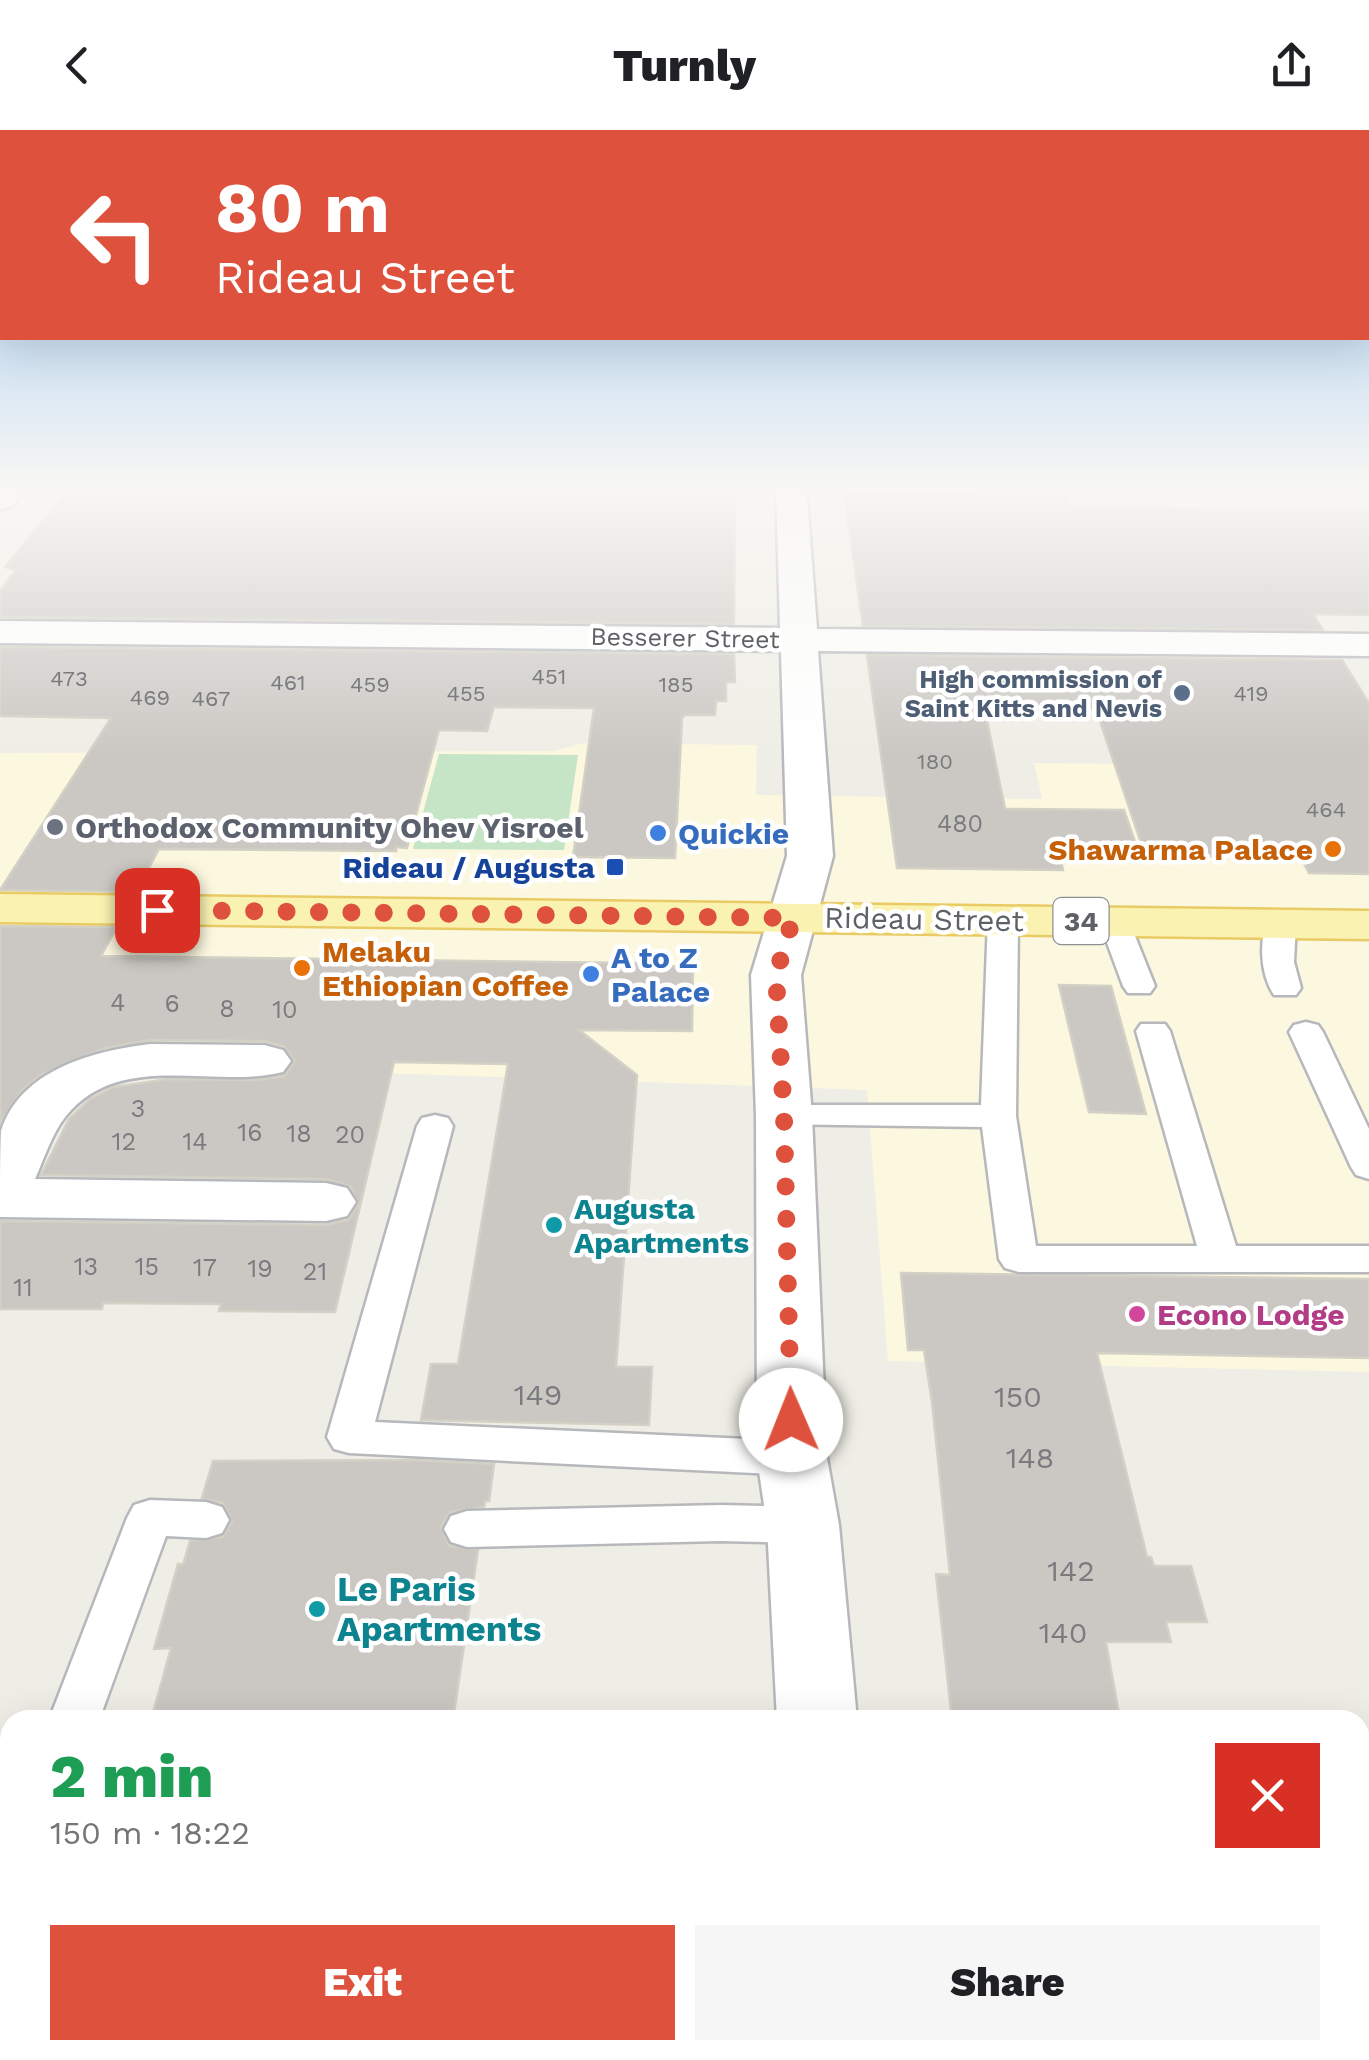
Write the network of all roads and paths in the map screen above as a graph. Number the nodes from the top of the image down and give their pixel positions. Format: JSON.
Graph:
{"nodes":[{"id":1,"x":797,"y":575,"type":"edge"},
{"id":2,"x":0,"y":632,"type":"edge"},
{"id":3,"x":801,"y":639,"type":"junction"},
{"id":4,"x":1369,"y":645,"type":"edge"},
{"id":5,"x":0,"y":908,"type":"edge"},
{"id":6,"x":793,"y":918,"type":"junction"},
{"id":7,"x":1004,"y":920,"type":"junction"},
{"id":8,"x":1114,"y":922,"type":"junction"},
{"id":9,"x":1281,"y":924,"type":"junction"},
{"id":10,"x":1369,"y":924,"type":"edge"},
{"id":11,"x":1139,"y":986,"type":"dead end"},
{"id":12,"x":1285,"y":988,"type":"dead end"},
{"id":13,"x":1153,"y":1031,"type":"dead end"},
{"id":14,"x":1306,"y":1032,"type":"dead end"},
{"id":15,"x":264,"y":1061,"type":"dead end"},
{"id":16,"x":784,"y":1116,"type":"junction"},
{"id":17,"x":998,"y":1116,"type":"junction"},
{"id":18,"x":435,"y":1126,"type":"dead end"},
{"id":19,"x":1369,"y":1167,"type":"edge"},
{"id":20,"x":0,"y":1194,"type":"edge"},
{"id":21,"x":326,"y":1202,"type":"dead end"},
{"id":22,"x":1220,"y":1259,"type":"junction"},
{"id":23,"x":1369,"y":1259,"type":"edge"},
{"id":24,"x":792,"y":1458,"type":"junction"},
{"id":25,"x":206,"y":1520,"type":"dead end"},
{"id":26,"x":803,"y":1525,"type":"junction"},
{"id":27,"x":468,"y":1529,"type":"dead end"},
{"id":28,"x":78,"y":1710,"type":"edge"},
{"id":29,"x":816,"y":1710,"type":"edge"}],
"edges":[{"from":1,"to":3,"type":"street"},
{"from":2,"to":3,"type":"street","name":"Besserer Street"},
{"from":3,"to":4,"type":"street","name":"Besserer Street"},
{"from":3,"to":6,"type":"street"},
{"from":5,"to":6,"type":"main road","name":"Rideau Street","number":"34"},
{"from":6,"to":7,"type":"main road","name":"Rideau Street","number":"34"},
{"from":6,"to":16,"type":"street"},
{"from":7,"to":8,"type":"main road","name":"Rideau Street","number":"34"},
{"from":7,"to":17,"type":"lane"},
{"from":8,"to":9,"type":"main road","name":"Rideau Street","number":"34"},
{"from":8,"to":11,"type":"lane"},
{"from":9,"to":10,"type":"main road","name":"Rideau Street","number":"34"},
{"from":9,"to":12,"type":"lane"},
{"from":13,"to":22,"type":"lane"},
{"from":14,"to":19,"type":"lane"},
{"from":15,"to":20,"type":"street"},
{"from":16,"to":17,"type":"lane"},
{"from":16,"to":24,"type":"street"},
{"from":17,"to":22,"type":"lane"},
{"from":18,"to":24,"type":"lane"},
{"from":20,"to":21,"type":"street"},
{"from":22,"to":23,"type":"lane"},
{"from":24,"to":26,"type":"street"},
{"from":25,"to":28,"type":"lane"},
{"from":26,"to":27,"type":"lane"},
{"from":26,"to":29,"type":"street"}]}
